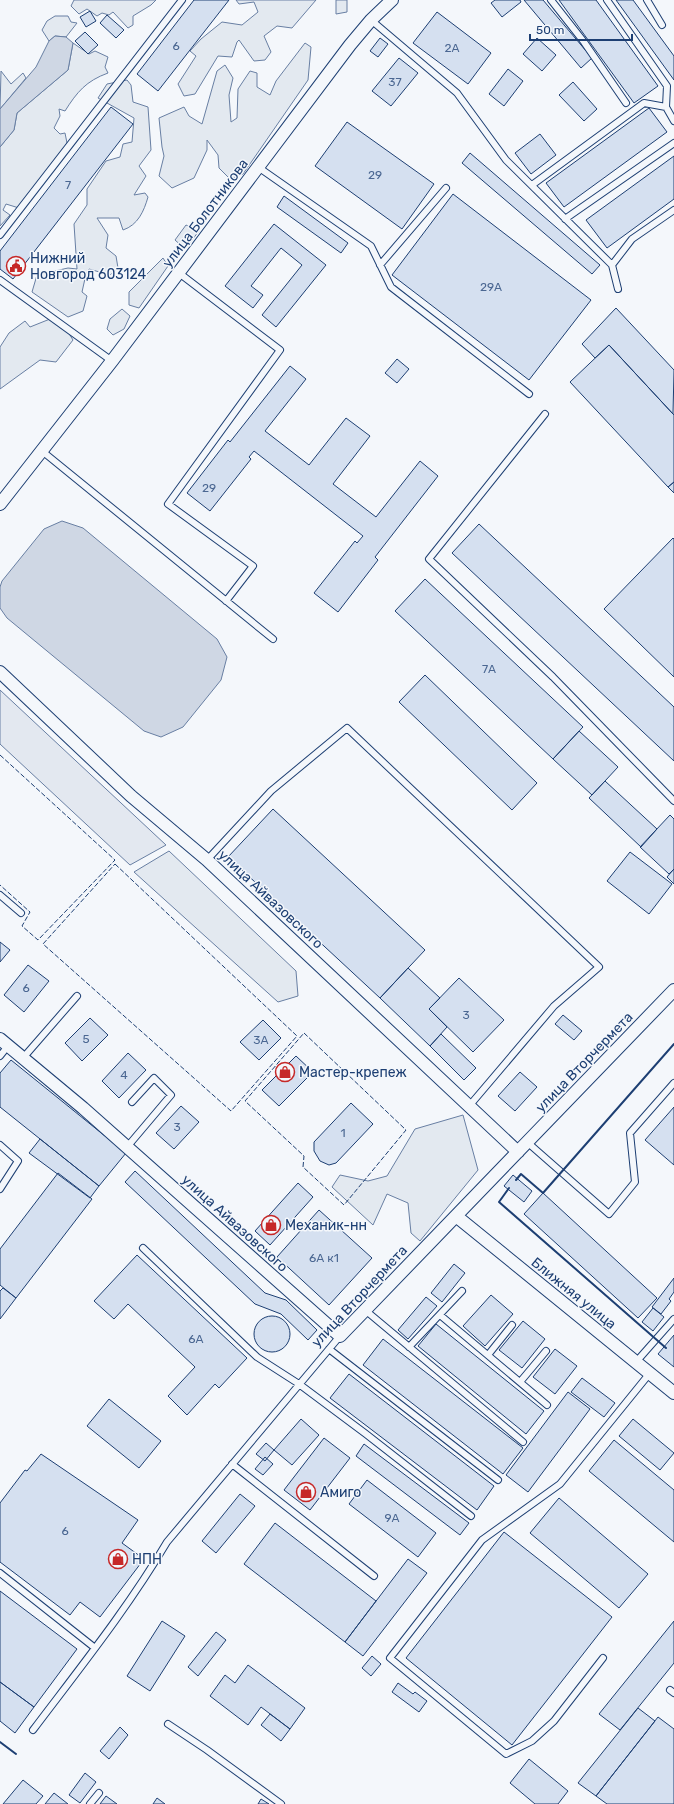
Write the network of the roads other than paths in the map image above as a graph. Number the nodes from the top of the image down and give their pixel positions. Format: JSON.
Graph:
{"nodes":[{"id":1,"x":182,"y":0,"type":"edge"},
{"id":2,"x":392,"y":0,"type":"edge"},
{"id":3,"x":551,"y":0,"type":"edge"},
{"id":4,"x":607,"y":0,"type":"edge"},
{"id":5,"x":647,"y":0,"type":"edge"},
{"id":6,"x":371,"y":20,"type":"junction"},
{"id":7,"x":662,"y":25,"type":"dead end"},
{"id":8,"x":626,"y":103,"type":"dead end"},
{"id":9,"x":666,"y":107,"type":"junction"},
{"id":10,"x":674,"y":121,"type":"edge"},
{"id":11,"x":674,"y":143,"type":"edge"},
{"id":12,"x":258,"y":167,"type":"junction"},
{"id":13,"x":532,"y":185,"type":"junction"},
{"id":14,"x":446,"y":188,"type":"dead end"},
{"id":15,"x":674,"y":210,"type":"edge"},
{"id":16,"x":566,"y":219,"type":"junction"},
{"id":17,"x":0,"y":235,"type":"edge"},
{"id":18,"x":380,"y":265,"type":"junction"},
{"id":19,"x":612,"y":265,"type":"junction"},
{"id":20,"x":179,"y":273,"type":"junction"},
{"id":21,"x":0,"y":280,"type":"edge"},
{"id":22,"x":618,"y":289,"type":"dead end"},
{"id":23,"x":112,"y":361,"type":"junction"},
{"id":24,"x":529,"y":394,"type":"dead end"},
{"id":25,"x":545,"y":414,"type":"dead end"},
{"id":26,"x":42,"y":451,"type":"junction"},
{"id":27,"x":0,"y":504,"type":"edge"},
{"id":28,"x":226,"y":601,"type":"junction"},
{"id":29,"x":273,"y":639,"type":"dead end"},
{"id":30,"x":0,"y":672,"type":"edge"},
{"id":31,"x":674,"y":801,"type":"edge"},
{"id":32,"x":207,"y":860,"type":"junction"},
{"id":33,"x":0,"y":895,"type":"edge"},
{"id":34,"x":21,"y":914,"type":"dead end"},
{"id":35,"x":674,"y":990,"type":"edge"},
{"id":36,"x":77,"y":996,"type":"dead end"},
{"id":37,"x":4,"y":1043,"type":"edge"},
{"id":38,"x":0,"y":1056,"type":"edge"},
{"id":39,"x":23,"y":1058,"type":"junction"},
{"id":40,"x":674,"y":1083,"type":"edge"},
{"id":41,"x":132,"y":1102,"type":"dead end"},
{"id":42,"x":470,"y":1105,"type":"junction"},
{"id":43,"x":527,"y":1142,"type":"junction"},
{"id":44,"x":0,"y":1146,"type":"edge"},
{"id":45,"x":127,"y":1147,"type":"junction"},
{"id":46,"x":518,"y":1152,"type":"junction"},
{"id":47,"x":0,"y":1189,"type":"edge"},
{"id":48,"x":456,"y":1216,"type":"junction"},
{"id":49,"x":143,"y":1248,"type":"dead end"},
{"id":50,"x":462,"y":1291,"type":"dead end"},
{"id":51,"x":365,"y":1310,"type":"junction"},
{"id":52,"x":440,"y":1315,"type":"junction"},
{"id":53,"x":674,"y":1319,"type":"edge"},
{"id":54,"x":512,"y":1325,"type":"dead end"},
{"id":55,"x":340,"y":1336,"type":"junction"},
{"id":56,"x":410,"y":1346,"type":"junction"},
{"id":57,"x":329,"y":1349,"type":"junction"},
{"id":58,"x":546,"y":1352,"type":"dead end"},
{"id":59,"x":488,"y":1355,"type":"junction"},
{"id":60,"x":636,"y":1362,"type":"junction"},
{"id":61,"x":650,"y":1374,"type":"junction"},
{"id":62,"x":520,"y":1382,"type":"junction"},
{"id":63,"x":299,"y":1384,"type":"junction"},
{"id":64,"x":674,"y":1393,"type":"edge"},
{"id":65,"x":547,"y":1405,"type":"dead end"},
{"id":66,"x":523,"y":1442,"type":"dead end"},
{"id":67,"x":232,"y":1464,"type":"junction"},
{"id":68,"x":498,"y":1480,"type":"dead end"},
{"id":69,"x":471,"y":1516,"type":"dead end"},
{"id":70,"x":0,"y":1574,"type":"edge"},
{"id":71,"x":374,"y":1576,"type":"dead end"},
{"id":72,"x":95,"y":1648,"type":"junction"},
{"id":73,"x":603,"y":1658,"type":"dead end"},
{"id":74,"x":168,"y":1724,"type":"dead end"},
{"id":75,"x":33,"y":1730,"type":"dead end"},
{"id":76,"x":99,"y":1793,"type":"dead end"},
{"id":77,"x":90,"y":1804,"type":"edge"},
{"id":78,"x":281,"y":1804,"type":"edge"}],
"edges":[{"from":1,"to":17,"type":"lane"},
{"from":2,"to":6,"type":"street","name":"улица Болотникова"},
{"from":3,"to":8,"type":"lane"},
{"from":4,"to":9,"type":"lane"},
{"from":5,"to":7,"type":"lane"},
{"from":6,"to":12,"type":"street","name":"улица Болотникова"},
{"from":6,"to":13,"type":"lane"},
{"from":9,"to":10,"type":"lane"},
{"from":9,"to":13,"type":"lane"},
{"from":11,"to":16,"type":"lane"},
{"from":12,"to":18,"type":"lane"},
{"from":12,"to":20,"type":"street","name":"улица Болотникова"},
{"from":13,"to":16,"type":"lane"},
{"from":14,"to":18,"type":"lane"},
{"from":15,"to":19,"type":"lane"},
{"from":16,"to":19,"type":"lane"},
{"from":18,"to":24,"type":"lane"},
{"from":19,"to":22,"type":"lane"},
{"from":20,"to":23,"type":"street","name":"улица Болотникова"},
{"from":20,"to":28,"type":"lane"},
{"from":21,"to":23,"type":"lane"},
{"from":23,"to":26,"type":"street","name":"улица Болотникова"},
{"from":25,"to":31,"type":"lane"},
{"from":26,"to":27,"type":"street","name":"улица Болотникова"},
{"from":26,"to":28,"type":"lane"},
{"from":28,"to":29,"type":"lane"},
{"from":30,"to":32,"type":"street","name":"улица Айвазовского"},
{"from":32,"to":42,"type":"street","name":"улица Айвазовского"},
{"from":32,"to":42,"type":"lane"},
{"from":33,"to":34,"type":"lane"},
{"from":35,"to":43,"type":"street","name":"улица Вторчермета"},
{"from":36,"to":39,"type":"lane"},
{"from":37,"to":38,"type":"lane"},
{"from":37,"to":39,"type":"street","name":"улица Айвазовского"},
{"from":39,"to":45,"type":"street","name":"улица Айвазовского"},
{"from":40,"to":43,"type":"lane"},
{"from":41,"to":45,"type":"lane"},
{"from":42,"to":46,"type":"street","name":"улица Айвазовского"},
{"from":43,"to":46,"type":"street","name":"улица Вторчермета"},
{"from":44,"to":47,"type":"lane"},
{"from":45,"to":55,"type":"street","name":"улица Айвазовского"},
{"from":46,"to":48,"type":"street","name":"улица Вторчермета"},
{"from":48,"to":51,"type":"street","name":"улица Вторчермета"},
{"from":48,"to":60,"type":"street","name":"Ближняя улица"},
{"from":49,"to":63,"type":"lane"},
{"from":50,"to":52,"type":"lane"},
{"from":51,"to":55,"type":"street","name":"улица Вторчермета"},
{"from":51,"to":56,"type":"lane"},
{"from":52,"to":56,"type":"lane"},
{"from":52,"to":59,"type":"lane"},
{"from":53,"to":60,"type":"lane"},
{"from":54,"to":59,"type":"lane"},
{"from":55,"to":57,"type":"lane","name":"улица Вторчермета"},
{"from":56,"to":66,"type":"lane"},
{"from":57,"to":63,"type":"lane","name":"улица Вторчермета"},
{"from":57,"to":68,"type":"lane"},
{"from":58,"to":62,"type":"lane"},
{"from":59,"to":62,"type":"lane"},
{"from":60,"to":61,"type":"street","name":"Ближняя улица"},
{"from":61,"to":64,"type":"street","name":"Ближняя улица"},
{"from":61,"to":73,"type":"lane"},
{"from":62,"to":65,"type":"lane"},
{"from":63,"to":67,"type":"lane","name":"улица Вторчермета"},
{"from":63,"to":69,"type":"lane"},
{"from":67,"to":71,"type":"lane"},
{"from":67,"to":72,"type":"lane","name":"улица Вторчермета"},
{"from":70,"to":72,"type":"lane"},
{"from":72,"to":75,"type":"lane","name":"улица Вторчермета"},
{"from":74,"to":78,"type":"lane"},
{"from":76,"to":77,"type":"lane"}]}
